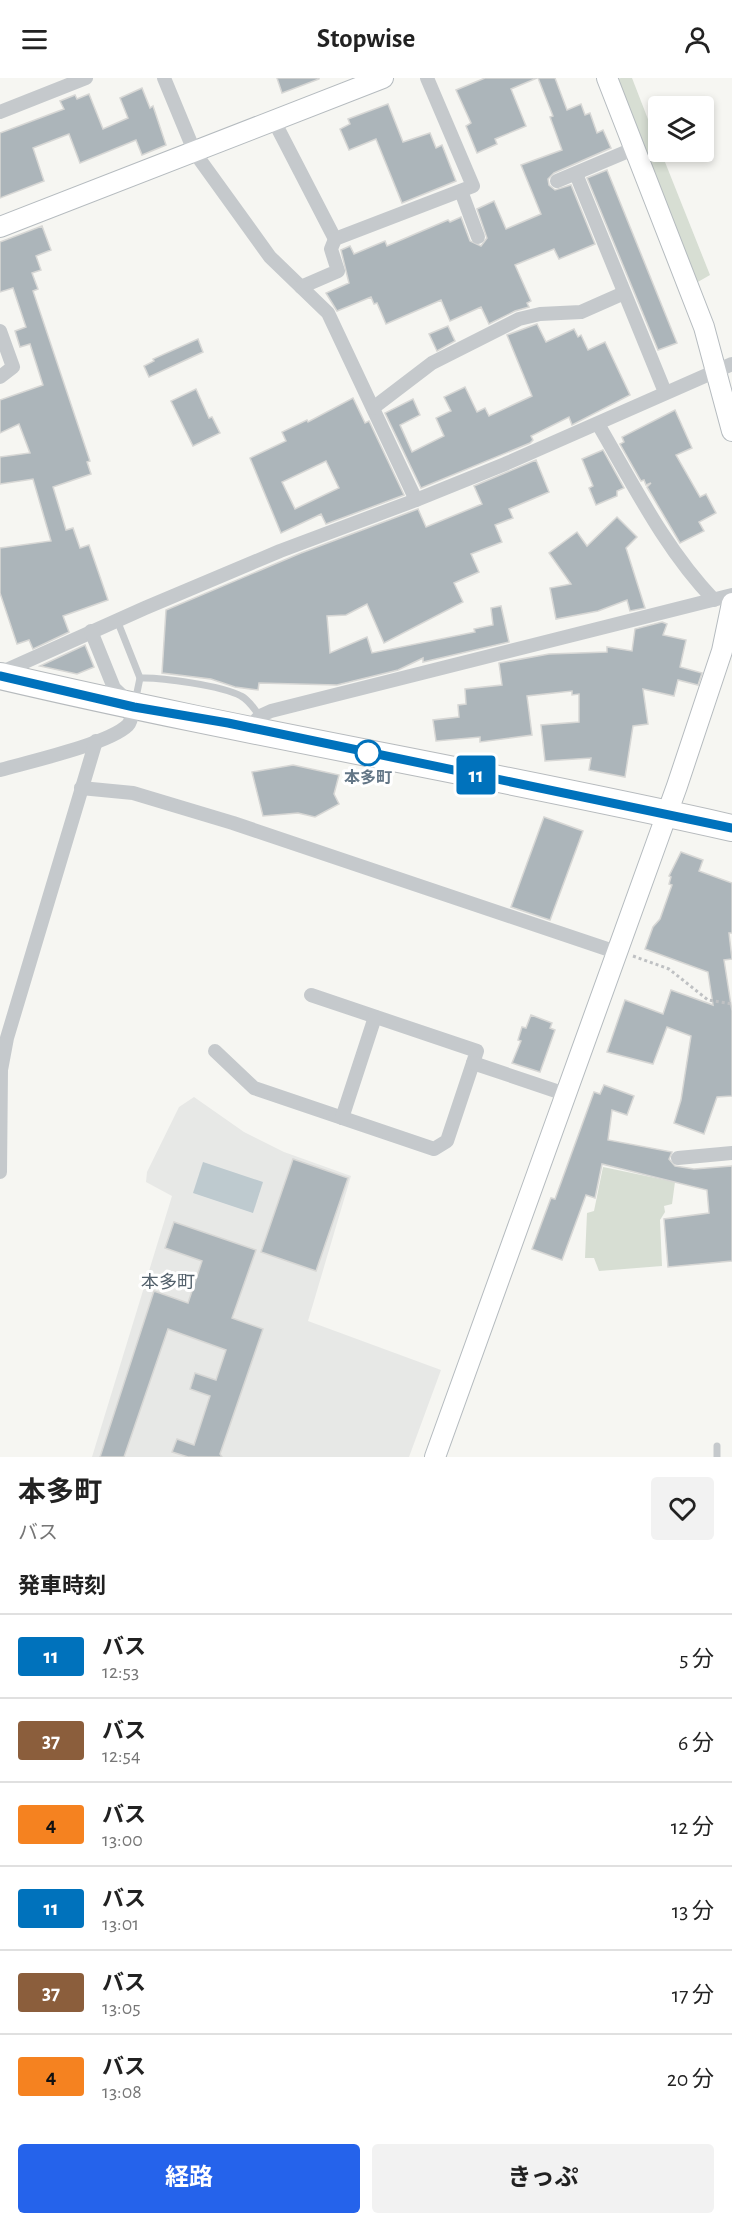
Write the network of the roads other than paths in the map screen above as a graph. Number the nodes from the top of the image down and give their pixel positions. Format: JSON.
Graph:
{"nodes":[{"id":1,"x":86,"y":78,"type":"edge"},
{"id":2,"x":164,"y":78,"type":"edge"},
{"id":3,"x":383,"y":78,"type":"edge"},
{"id":4,"x":427,"y":78,"type":"edge"},
{"id":5,"x":607,"y":78,"type":"edge"},
{"id":6,"x":0,"y":112,"type":"edge"},
{"id":7,"x":274,"y":121,"type":"junction"},
{"id":8,"x":633,"y":149,"type":"junction"},
{"id":9,"x":195,"y":153,"type":"junction"},
{"id":10,"x":576,"y":174,"type":"junction"},
{"id":11,"x":557,"y":181,"type":"dead end"},
{"id":12,"x":460,"y":190,"type":"junction"},
{"id":13,"x":0,"y":227,"type":"edge"},
{"id":14,"x":478,"y":237,"type":"dead end"},
{"id":15,"x":335,"y":238,"type":"junction"},
{"id":16,"x":302,"y":287,"type":"junction"},
{"id":17,"x":624,"y":293,"type":"junction"},
{"id":18,"x":0,"y":331,"type":"edge"},
{"id":19,"x":724,"y":367,"type":"edge"},
{"id":20,"x":0,"y":378,"type":"edge"},
{"id":21,"x":665,"y":392,"type":"junction"},
{"id":22,"x":373,"y":408,"type":"junction"},
{"id":23,"x":598,"y":424,"type":"junction"},
{"id":24,"x":732,"y":432,"type":"edge"},
{"id":25,"x":416,"y":500,"type":"junction"},
{"id":26,"x":732,"y":595,"type":"edge"},
{"id":27,"x":723,"y":601,"type":"edge"},
{"id":28,"x":117,"y":620,"type":"junction"},
{"id":29,"x":91,"y":631,"type":"junction"},
{"id":30,"x":0,"y":675,"type":"edge"},
{"id":31,"x":140,"y":678,"type":"junction"},
{"id":32,"x":134,"y":707,"type":"junction"},
{"id":33,"x":255,"y":722,"type":"junction"},
{"id":34,"x":96,"y":741,"type":"junction"},
{"id":35,"x":0,"y":770,"type":"edge"},
{"id":36,"x":81,"y":788,"type":"junction"},
{"id":37,"x":667,"y":813,"type":"junction"},
{"id":38,"x":732,"y":828,"type":"edge"},
{"id":39,"x":624,"y":954,"type":"junction"},
{"id":40,"x":311,"y":995,"type":"dead end"},
{"id":41,"x":375,"y":1017,"type":"junction"},
{"id":42,"x":215,"y":1051,"type":"dead end"},
{"id":43,"x":473,"y":1063,"type":"junction"},
{"id":44,"x":565,"y":1094,"type":"junction"},
{"id":45,"x":342,"y":1118,"type":"junction"},
{"id":46,"x":732,"y":1153,"type":"edge"},
{"id":47,"x":678,"y":1158,"type":"dead end"},
{"id":48,"x":0,"y":1172,"type":"edge"},
{"id":49,"x":717,"y":1446,"type":"dead end"},
{"id":50,"x":435,"y":1457,"type":"edge"},
{"id":51,"x":717,"y":1457,"type":"edge"}],
"edges":[{"from":1,"to":6,"type":"street"},
{"from":2,"to":9,"type":"street"},
{"from":3,"to":7,"type":"street"},
{"from":4,"to":12,"type":"street"},
{"from":5,"to":8,"type":"street"},
{"from":7,"to":9,"type":"street"},
{"from":7,"to":15,"type":"street"},
{"from":8,"to":10,"type":"street"},
{"from":8,"to":19,"type":"street"},
{"from":9,"to":13,"type":"street"},
{"from":9,"to":16,"type":"street"},
{"from":10,"to":11,"type":"street"},
{"from":10,"to":17,"type":"street"},
{"from":12,"to":14,"type":"street"},
{"from":12,"to":15,"type":"street"},
{"from":15,"to":16,"type":"street"},
{"from":16,"to":22,"type":"street"},
{"from":17,"to":21,"type":"street"},
{"from":17,"to":22,"type":"street"},
{"from":18,"to":20,"type":"street"},
{"from":19,"to":21,"type":"street"},
{"from":19,"to":24,"type":"street"},
{"from":21,"to":23,"type":"street"},
{"from":22,"to":25,"type":"street"},
{"from":23,"to":25,"type":"street"},
{"from":23,"to":27,"type":"street"},
{"from":25,"to":28,"type":"street"},
{"from":26,"to":27,"type":"street"},
{"from":27,"to":33,"type":"street"},
{"from":27,"to":37,"type":"street"},
{"from":28,"to":29,"type":"street"},
{"from":28,"to":31,"type":"lane"},
{"from":29,"to":30,"type":"street"},
{"from":29,"to":32,"type":"street"},
{"from":30,"to":32,"type":"highway"},
{"from":31,"to":32,"type":"lane"},
{"from":31,"to":33,"type":"lane"},
{"from":32,"to":33,"type":"highway"},
{"from":32,"to":34,"type":"street"},
{"from":33,"to":37,"type":"highway"},
{"from":34,"to":35,"type":"street"},
{"from":34,"to":36,"type":"street"},
{"from":36,"to":39,"type":"street"},
{"from":36,"to":48,"type":"street"},
{"from":37,"to":38,"type":"highway"},
{"from":37,"to":39,"type":"street"},
{"from":39,"to":44,"type":"street"},
{"from":40,"to":41,"type":"street"},
{"from":41,"to":43,"type":"street"},
{"from":41,"to":45,"type":"street"},
{"from":42,"to":45,"type":"street"},
{"from":43,"to":44,"type":"street"},
{"from":43,"to":45,"type":"street"},
{"from":44,"to":50,"type":"street"},
{"from":46,"to":47,"type":"street"},
{"from":49,"to":51,"type":"lane"}]}
